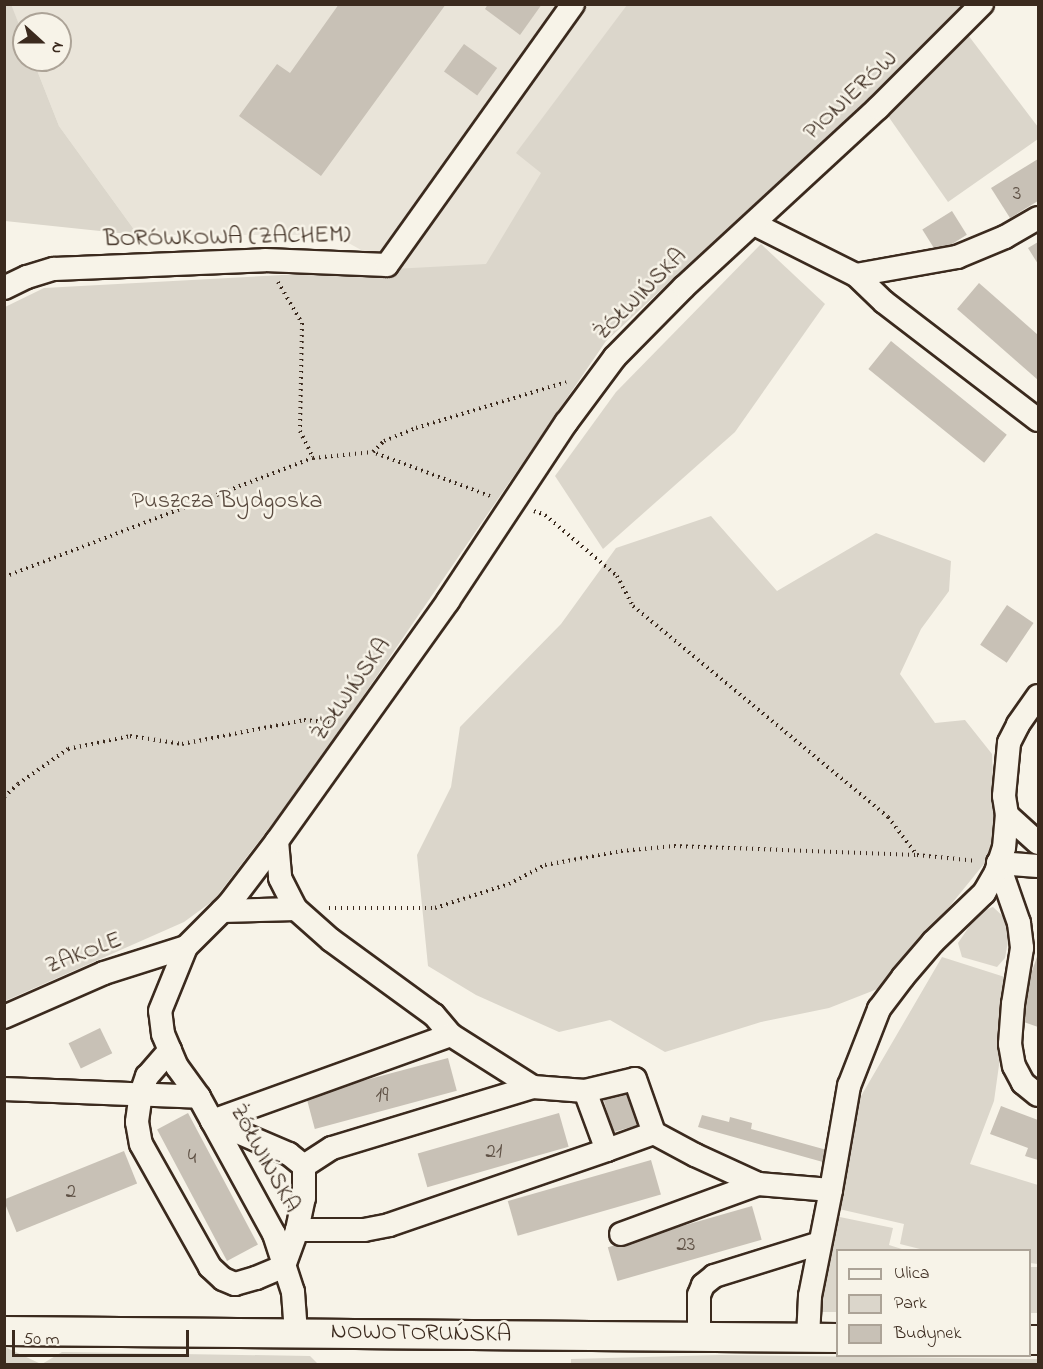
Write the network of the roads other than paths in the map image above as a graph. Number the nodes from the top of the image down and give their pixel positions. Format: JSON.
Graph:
{"nodes":[{"id":1,"x":573,"y":4,"type":"edge"},
{"id":2,"x":982,"y":4,"type":"edge"},
{"id":3,"x":1038,"y":218,"type":"edge"},
{"id":4,"x":754,"y":224,"type":"junction"},
{"id":5,"x":856,"y":274,"type":"junction"},
{"id":6,"x":4,"y":288,"type":"edge"},
{"id":7,"x":1038,"y":420,"type":"edge"},
{"id":8,"x":1038,"y":696,"type":"edge"},
{"id":9,"x":1007,"y":815,"type":"junction"},
{"id":10,"x":276,"y":841,"type":"junction"},
{"id":11,"x":1038,"y":843,"type":"edge"},
{"id":12,"x":999,"y":863,"type":"junction"},
{"id":13,"x":1038,"y":866,"type":"edge"},
{"id":14,"x":296,"y":909,"type":"junction"},
{"id":15,"x":222,"y":911,"type":"junction"},
{"id":16,"x":186,"y":947,"type":"junction"},
{"id":17,"x":4,"y":1017,"type":"edge"},
{"id":18,"x":451,"y":1035,"type":"junction"},
{"id":19,"x":170,"y":1050,"type":"junction"},
{"id":20,"x":533,"y":1087,"type":"junction"},
{"id":21,"x":4,"y":1089,"type":"edge"},
{"id":22,"x":585,"y":1091,"type":"junction"},
{"id":23,"x":141,"y":1093,"type":"junction"},
{"id":24,"x":1038,"y":1095,"type":"edge"},
{"id":25,"x":199,"y":1097,"type":"junction"},
{"id":26,"x":212,"y":1121,"type":"junction"},
{"id":27,"x":654,"y":1133,"type":"junction"},
{"id":28,"x":608,"y":1150,"type":"junction"},
{"id":29,"x":304,"y":1166,"type":"junction"},
{"id":30,"x":758,"y":1184,"type":"junction"},
{"id":31,"x":831,"y":1190,"type":"junction"},
{"id":32,"x":297,"y":1230,"type":"junction"},
{"id":33,"x":621,"y":1234,"type":"dead end"},
{"id":34,"x":820,"y":1243,"type":"junction"},
{"id":35,"x":284,"y":1266,"type":"junction"},
{"id":36,"x":4,"y":1331,"type":"edge"},
{"id":37,"x":296,"y":1333,"type":"junction"},
{"id":38,"x":699,"y":1337,"type":"junction"},
{"id":39,"x":808,"y":1338,"type":"junction"},
{"id":40,"x":836,"y":1338,"type":"edge"}],
"edges":[{"from":1,"to":6,"type":"street","name":"BORÓWKOWA (ZACHEM)"},
{"from":2,"to":4,"type":"street","name":"PIONIERÓW"},
{"from":3,"to":5,"type":"street"},
{"from":4,"to":5,"type":"street"},
{"from":4,"to":10,"type":"street","name":"ŻÓŁWIŃSKA"},
{"from":5,"to":7,"type":"street"},
{"from":8,"to":9,"type":"street"},
{"from":9,"to":11,"type":"street"},
{"from":9,"to":12,"type":"street"},
{"from":10,"to":14,"type":"street"},
{"from":10,"to":15,"type":"street","name":"ŻÓŁWIŃSKA"},
{"from":12,"to":13,"type":"street"},
{"from":12,"to":24,"type":"street"},
{"from":12,"to":31,"type":"street"},
{"from":14,"to":15,"type":"street"},
{"from":14,"to":18,"type":"street"},
{"from":15,"to":16,"type":"street","name":"ŻÓŁWIŃSKA"},
{"from":16,"to":17,"type":"street","name":"ZAKOLE"},
{"from":16,"to":19,"type":"street","name":"ŻÓŁWIŃSKA"},
{"from":18,"to":20,"type":"street"},
{"from":18,"to":26,"type":"street"},
{"from":19,"to":23,"type":"street"},
{"from":19,"to":25,"type":"street","name":"ŻÓŁWIŃSKA"},
{"from":20,"to":22,"type":"street"},
{"from":20,"to":29,"type":"street"},
{"from":21,"to":23,"type":"street"},
{"from":22,"to":27,"type":"street"},
{"from":22,"to":28,"type":"street"},
{"from":23,"to":25,"type":"street"},
{"from":23,"to":35,"type":"street"},
{"from":25,"to":26,"type":"street","name":"ŻÓŁWIŃSKA"},
{"from":26,"to":29,"type":"street"},
{"from":26,"to":35,"type":"street","name":"ŻÓŁWIŃSKA"},
{"from":27,"to":28,"type":"street"},
{"from":27,"to":30,"type":"street"},
{"from":28,"to":32,"type":"street"},
{"from":29,"to":32,"type":"street"},
{"from":30,"to":31,"type":"street"},
{"from":30,"to":33,"type":"street"},
{"from":31,"to":34,"type":"street"},
{"from":32,"to":35,"type":"street"},
{"from":34,"to":38,"type":"street"},
{"from":34,"to":39,"type":"street"},
{"from":35,"to":37,"type":"street","name":"ŻÓŁWIŃSKA"},
{"from":36,"to":37,"type":"main road","name":"NOWOTORUŃSKA"},
{"from":37,"to":38,"type":"main road","name":"NOWOTORUŃSKA"},
{"from":38,"to":39,"type":"main road","name":"NOWOTORUŃSKA"},
{"from":39,"to":40,"type":"main road","name":"NOWOTORUŃSKA"}]}
